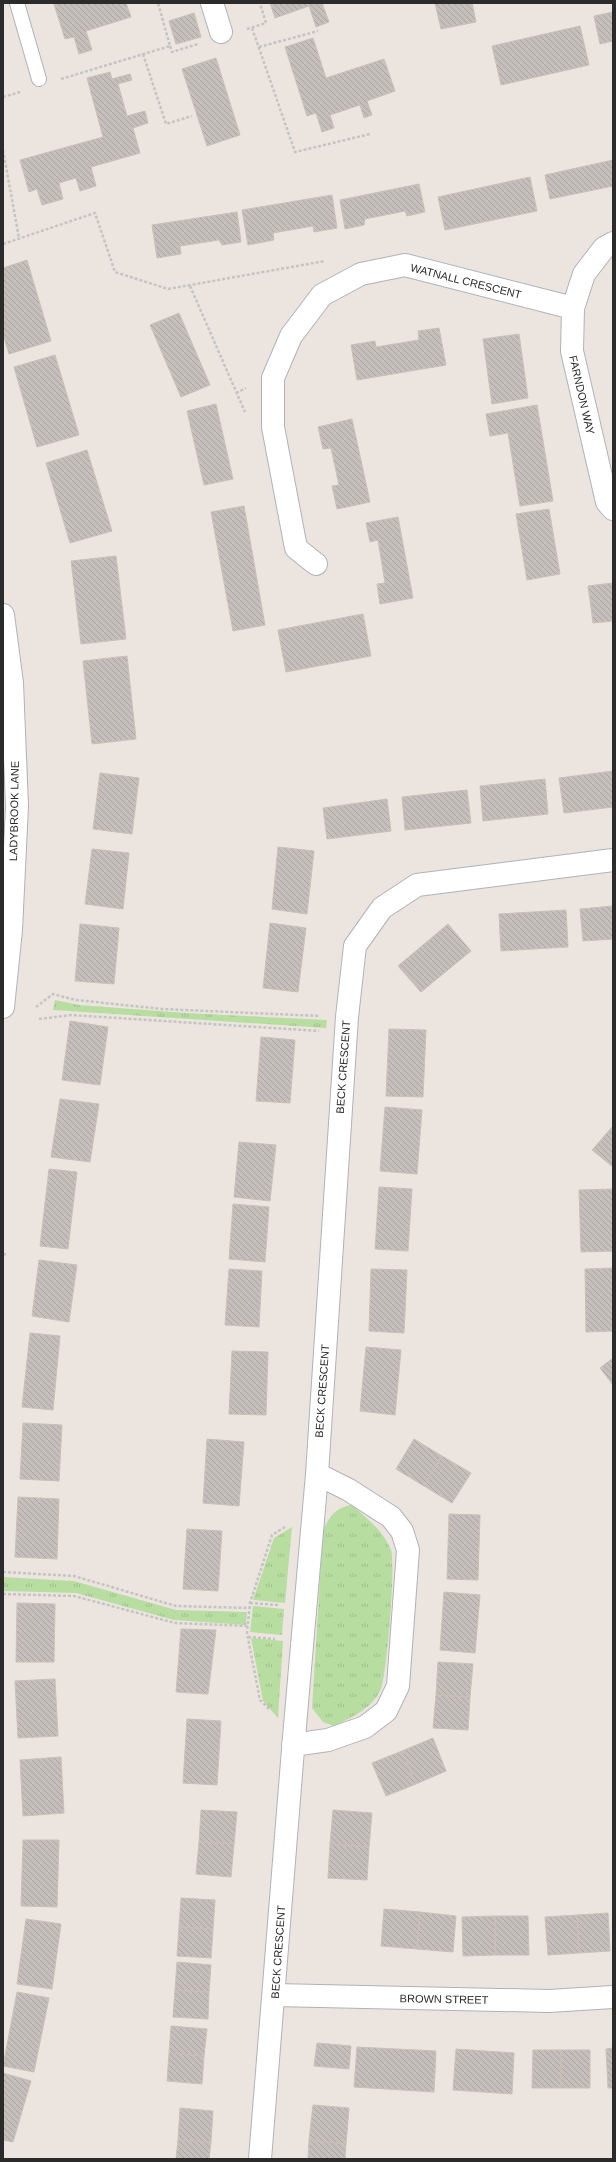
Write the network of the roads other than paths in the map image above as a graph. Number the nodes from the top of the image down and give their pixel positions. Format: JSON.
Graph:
{"nodes":[{"id":1,"x":17,"y":3,"type":"edge"},
{"id":2,"x":212,"y":3,"type":"edge"},
{"id":3,"x":221,"y":32,"type":"dead end"},
{"id":4,"x":39,"y":79,"type":"dead end"},
{"id":5,"x":613,"y":243,"type":"edge"},
{"id":6,"x":573,"y":308,"type":"junction"},
{"id":7,"x":613,"y":510,"type":"edge"},
{"id":8,"x":316,"y":564,"type":"dead end"},
{"id":9,"x":3,"y":615,"type":"edge"},
{"id":10,"x":613,"y":860,"type":"edge"},
{"id":11,"x":3,"y":1007,"type":"edge"},
{"id":12,"x":317,"y":1474,"type":"junction"},
{"id":13,"x":294,"y":1741,"type":"junction"},
{"id":14,"x":275,"y":1995,"type":"junction"},
{"id":15,"x":613,"y":1997,"type":"edge"},
{"id":16,"x":260,"y":2159,"type":"edge"}],
"edges":[{"from":1,"to":4,"type":"lane"},
{"from":2,"to":3,"type":"street"},
{"from":5,"to":6,"type":"street","name":"FARNDON WAY"},
{"from":6,"to":7,"type":"street","name":"FARNDON WAY"},
{"from":6,"to":8,"type":"street","name":"WATNALL CRESCENT"},
{"from":9,"to":11,"type":"street","name":"LADYBROOK LANE"},
{"from":10,"to":12,"type":"street","name":"BECK CRESCENT"},
{"from":12,"to":13,"type":"street","name":"BECK CRESCENT"},
{"from":12,"to":13,"type":"street"},
{"from":13,"to":14,"type":"street","name":"BECK CRESCENT"},
{"from":14,"to":15,"type":"street","name":"BROWN STREET"},
{"from":14,"to":16,"type":"street","name":"BECK CRESCENT"}]}
